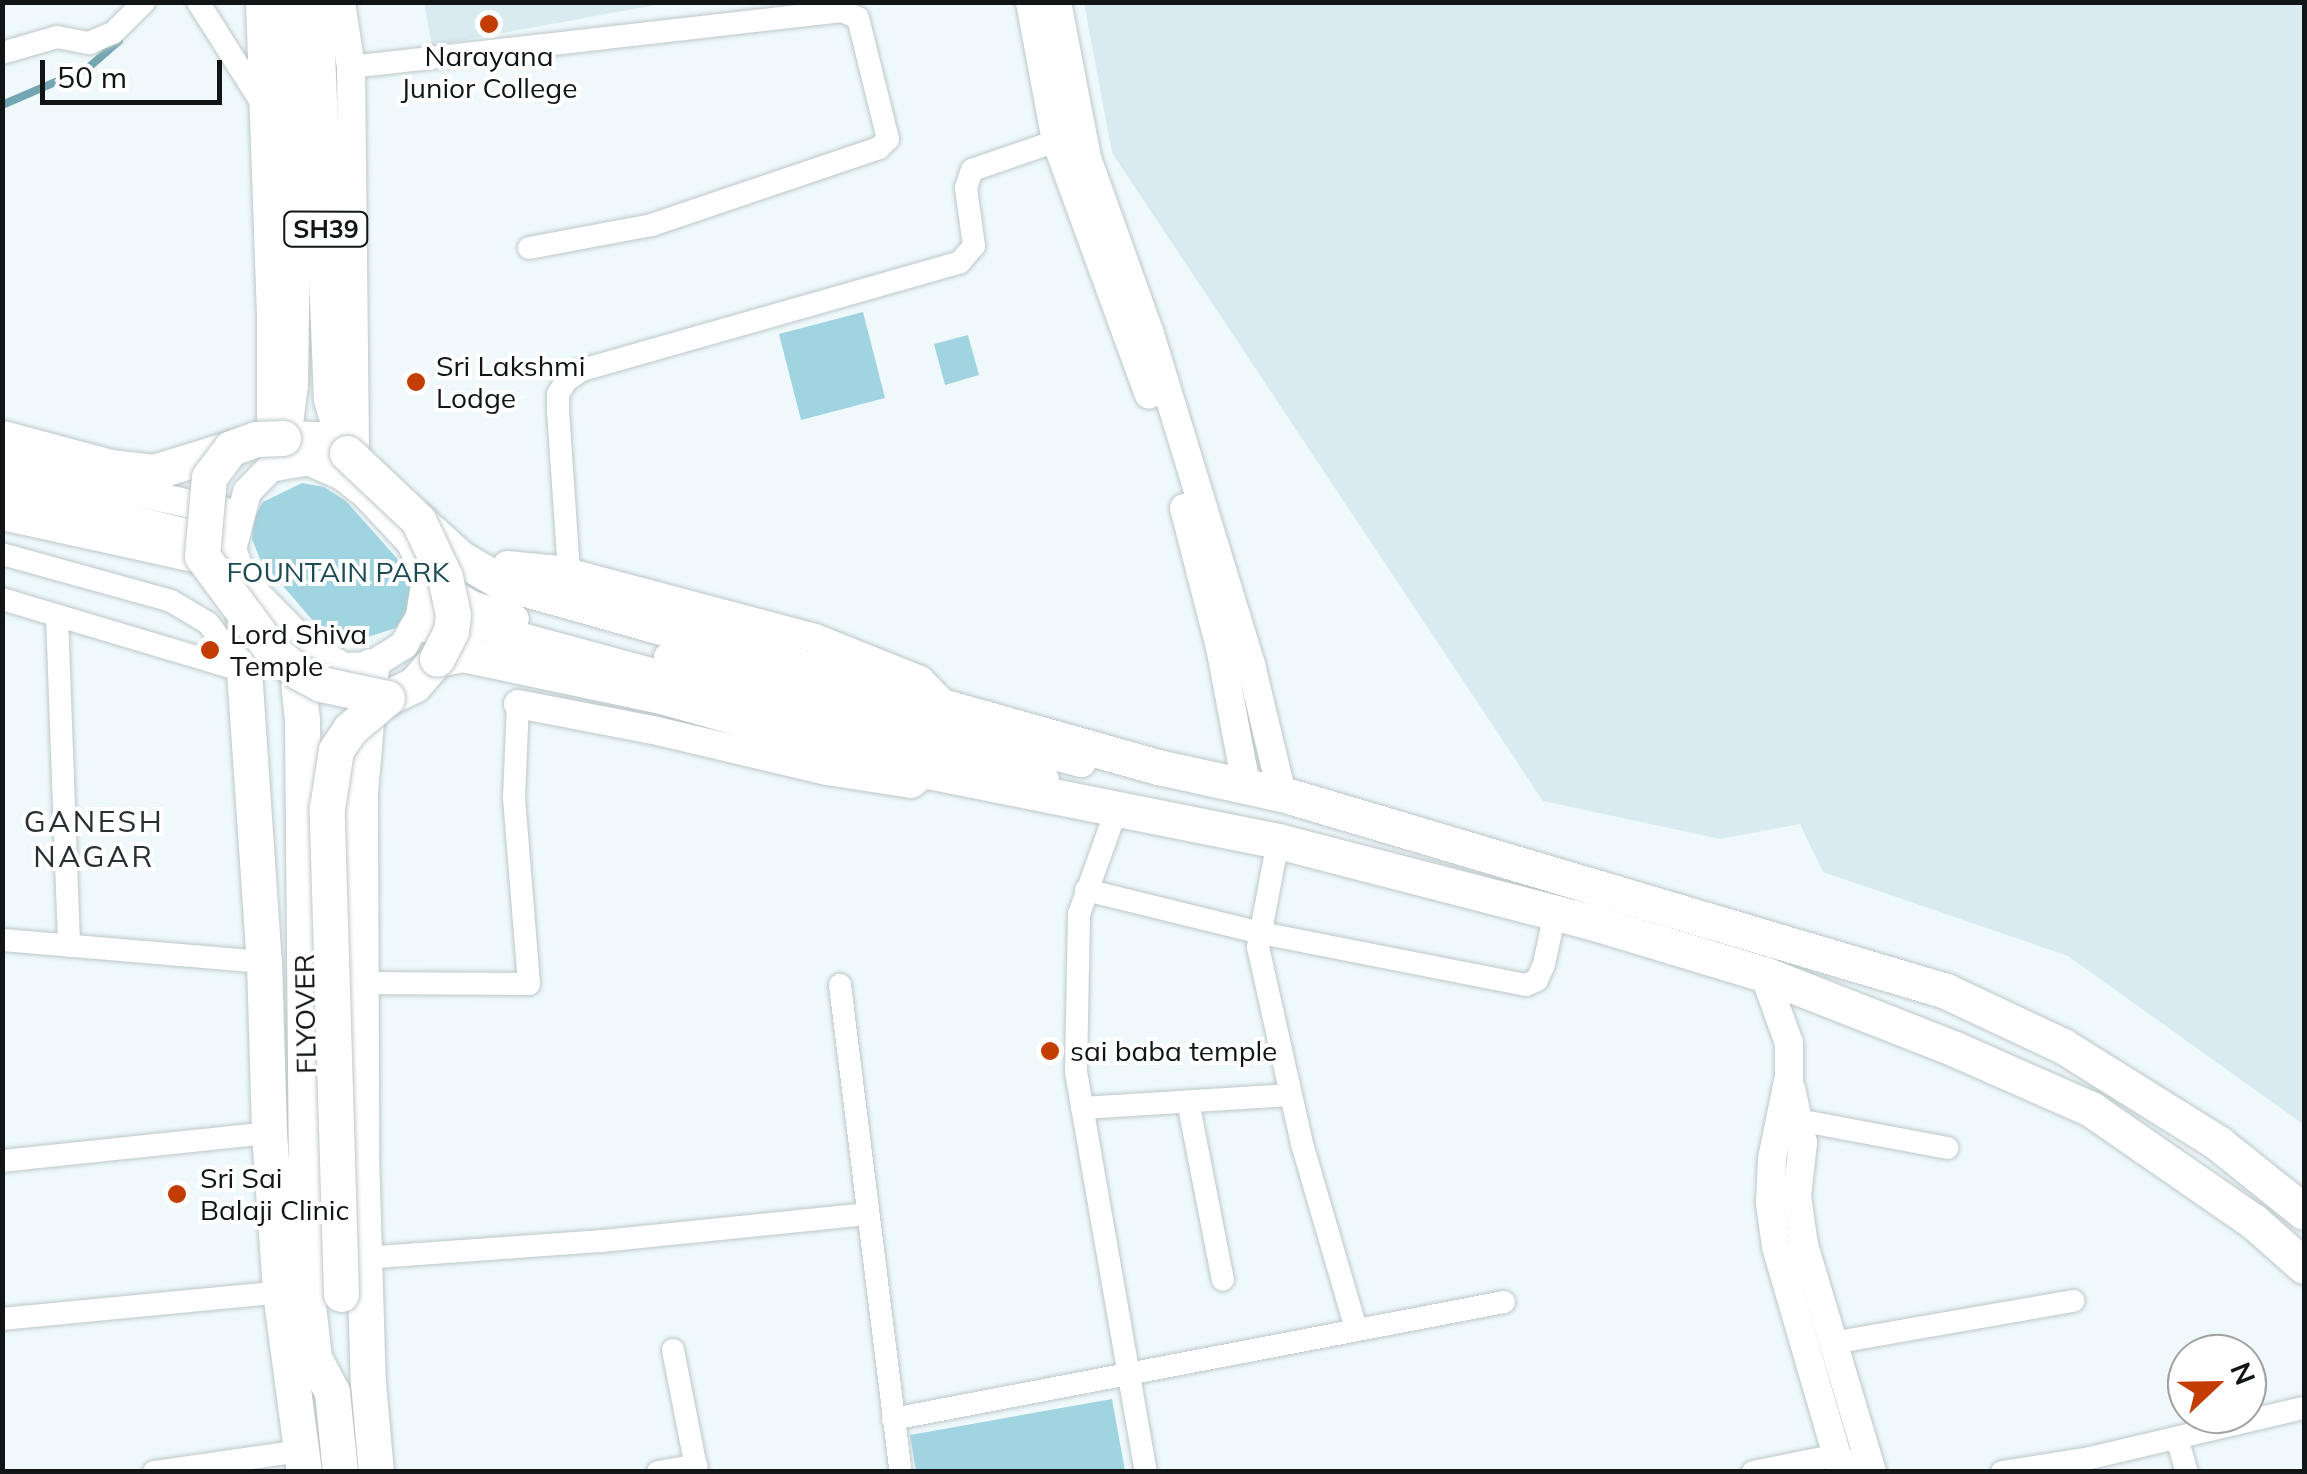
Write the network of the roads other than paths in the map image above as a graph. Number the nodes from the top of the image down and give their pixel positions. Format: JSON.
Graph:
{"nodes":[{"id":1,"x":144,"y":2,"type":"edge"},
{"id":2,"x":198,"y":2,"type":"edge"},
{"id":3,"x":260,"y":2,"type":"edge"},
{"id":4,"x":284,"y":2,"type":"edge"},
{"id":5,"x":314,"y":2,"type":"edge"},
{"id":6,"x":341,"y":2,"type":"edge"},
{"id":7,"x":1030,"y":2,"type":"edge"},
{"id":8,"x":1057,"y":2,"type":"edge"},
{"id":9,"x":2,"y":54,"type":"edge"},
{"id":10,"x":351,"y":67,"type":"junction"},
{"id":11,"x":262,"y":106,"type":"junction"},
{"id":12,"x":1056,"y":141,"type":"junction"},
{"id":13,"x":528,"y":248,"type":"dead end"},
{"id":14,"x":2,"y":438,"type":"edge"},
{"id":15,"x":231,"y":448,"type":"junction"},
{"id":16,"x":276,"y":453,"type":"junction"},
{"id":17,"x":347,"y":454,"type":"junction"},
{"id":18,"x":2,"y":462,"type":"edge"},
{"id":19,"x":2,"y":487,"type":"edge"},
{"id":20,"x":365,"y":494,"type":"junction"},
{"id":21,"x":2,"y":512,"type":"edge"},
{"id":22,"x":238,"y":514,"type":"junction"},
{"id":23,"x":418,"y":520,"type":"junction"},
{"id":24,"x":218,"y":550,"type":"junction"},
{"id":25,"x":2,"y":554,"type":"edge"},
{"id":26,"x":507,"y":565,"type":"dead end"},
{"id":27,"x":569,"y":572,"type":"junction"},
{"id":28,"x":426,"y":578,"type":"junction"},
{"id":29,"x":245,"y":582,"type":"junction"},
{"id":30,"x":2,"y":599,"type":"edge"},
{"id":31,"x":58,"y":616,"type":"junction"},
{"id":32,"x":413,"y":628,"type":"junction"},
{"id":33,"x":437,"y":659,"type":"junction"},
{"id":34,"x":371,"y":666,"type":"junction"},
{"id":35,"x":244,"y":671,"type":"junction"},
{"id":36,"x":298,"y":671,"type":"junction"},
{"id":37,"x":386,"y":698,"type":"junction"},
{"id":38,"x":942,"y":703,"type":"junction"},
{"id":39,"x":518,"y":704,"type":"joint"},
{"id":40,"x":1158,"y":767,"type":"junction"},
{"id":41,"x":928,"y":771,"type":"junction"},
{"id":42,"x":1246,"y":784,"type":"junction"},
{"id":43,"x":1282,"y":794,"type":"junction"},
{"id":44,"x":1134,"y":811,"type":"junction"},
{"id":45,"x":1278,"y":840,"type":"junction"},
{"id":46,"x":1086,"y":890,"type":"junction"},
{"id":47,"x":1555,"y":913,"type":"junction"},
{"id":48,"x":1261,"y":933,"type":"junction"},
{"id":49,"x":2,"y":940,"type":"edge"},
{"id":50,"x":70,"y":946,"type":"junction"},
{"id":51,"x":264,"y":962,"type":"junction"},
{"id":52,"x":1764,"y":974,"type":"junction"},
{"id":53,"x":362,"y":982,"type":"junction"},
{"id":54,"x":840,"y":985,"type":"dead end"},
{"id":55,"x":1789,"y":1076,"type":"junction"},
{"id":56,"x":1291,"y":1095,"type":"junction"},
{"id":57,"x":1188,"y":1102,"type":"junction"},
{"id":58,"x":1082,"y":1108,"type":"junction"},
{"id":59,"x":1798,"y":1120,"type":"junction"},
{"id":60,"x":269,"y":1132,"type":"junction"},
{"id":61,"x":1947,"y":1148,"type":"dead end"},
{"id":62,"x":2,"y":1161,"type":"edge"},
{"id":63,"x":2304,"y":1212,"type":"edge"},
{"id":64,"x":867,"y":1214,"type":"junction"},
{"id":65,"x":364,"y":1258,"type":"junction"},
{"id":66,"x":2304,"y":1266,"type":"edge"},
{"id":67,"x":1223,"y":1280,"type":"dead end"},
{"id":68,"x":310,"y":1294,"type":"junction"},
{"id":69,"x":2072,"y":1301,"type":"dead end"},
{"id":70,"x":1504,"y":1302,"type":"dead end"},
{"id":71,"x":2,"y":1319,"type":"edge"},
{"id":72,"x":1356,"y":1329,"type":"junction"},
{"id":73,"x":1832,"y":1343,"type":"junction"},
{"id":74,"x":673,"y":1350,"type":"dead end"},
{"id":75,"x":1126,"y":1372,"type":"junction"},
{"id":76,"x":2304,"y":1408,"type":"edge"},
{"id":77,"x":893,"y":1419,"type":"junction"},
{"id":78,"x":2177,"y":1438,"type":"junction"},
{"id":79,"x":302,"y":1461,"type":"edge"},
{"id":80,"x":1840,"y":1463,"type":"edge"},
{"id":81,"x":696,"y":1468,"type":"edge"},
{"id":82,"x":154,"y":1472,"type":"edge"},
{"id":83,"x":340,"y":1472,"type":"edge"},
{"id":84,"x":376,"y":1472,"type":"edge"},
{"id":85,"x":658,"y":1472,"type":"edge"},
{"id":86,"x":901,"y":1472,"type":"edge"},
{"id":87,"x":1146,"y":1472,"type":"edge"},
{"id":88,"x":1753,"y":1472,"type":"edge"},
{"id":89,"x":1870,"y":1472,"type":"edge"},
{"id":90,"x":2002,"y":1472,"type":"edge"},
{"id":91,"x":2187,"y":1472,"type":"edge"}],
"edges":[{"from":1,"to":9,"type":"street"},
{"from":2,"to":11,"type":"street"},
{"from":3,"to":11,"type":"street"},
{"from":4,"to":16,"type":"main road","number":"SH39"},
{"from":5,"to":17,"type":"main road","number":"SH39"},
{"from":6,"to":10,"type":"street"},
{"from":7,"to":12,"type":"street"},
{"from":8,"to":43,"type":"street"},
{"from":10,"to":13,"type":"street"},
{"from":10,"to":20,"type":"street"},
{"from":11,"to":16,"type":"street"},
{"from":12,"to":27,"type":"street"},
{"from":12,"to":42,"type":"street"},
{"from":14,"to":15,"type":"main road"},
{"from":15,"to":16,"type":"main road","bridge":true},
{"from":15,"to":24,"type":"main road","bridge":true},
{"from":16,"to":17,"type":"main road"},
{"from":16,"to":20,"type":"street"},
{"from":16,"to":22,"type":"street"},
{"from":17,"to":23,"type":"main road","bridge":true},
{"from":18,"to":22,"type":"street"},
{"from":19,"to":24,"type":"street"},
{"from":20,"to":28,"type":"street"},
{"from":21,"to":24,"type":"main road"},
{"from":22,"to":24,"type":"street"},
{"from":23,"to":33,"type":"main road","bridge":true},
{"from":23,"to":38,"type":"main road"},
{"from":24,"to":29,"type":"street"},
{"from":24,"to":36,"type":"main road","bridge":true},
{"from":25,"to":35,"type":"street"},
{"from":26,"to":27,"type":"street"},
{"from":27,"to":38,"type":"street"},
{"from":28,"to":32,"type":"street"},
{"from":28,"to":40,"type":"street"},
{"from":29,"to":34,"type":"street"},
{"from":29,"to":35,"type":"main road"},
{"from":30,"to":31,"type":"street"},
{"from":31,"to":35,"type":"street"},
{"from":31,"to":50,"type":"street"},
{"from":32,"to":34,"type":"street"},
{"from":32,"to":44,"type":"street"},
{"from":33,"to":37,"type":"main road","name":"FLYOVER"},
{"from":33,"to":41,"type":"main road"},
{"from":34,"to":53,"type":"main road"},
{"from":35,"to":51,"type":"main road"},
{"from":36,"to":37,"type":"main road","bridge":true},
{"from":36,"to":68,"type":"main road","name":"FLYOVER"},
{"from":37,"to":68,"type":"main road","name":"FLYOVER","bridge":true},
{"from":38,"to":40,"type":"main road"},
{"from":39,"to":41,"type":"street"},
{"from":39,"to":53,"type":"street"},
{"from":40,"to":42,"type":"main road"},
{"from":41,"to":44,"type":"main road"},
{"from":42,"to":43,"type":"main road"},
{"from":43,"to":63,"type":"main road"},
{"from":44,"to":45,"type":"main road"},
{"from":44,"to":46,"type":"street"},
{"from":45,"to":47,"type":"main road"},
{"from":45,"to":48,"type":"street"},
{"from":46,"to":48,"type":"street"},
{"from":46,"to":58,"type":"street"},
{"from":47,"to":48,"type":"street"},
{"from":47,"to":52,"type":"main road"},
{"from":48,"to":56,"type":"street"},
{"from":49,"to":50,"type":"street"},
{"from":50,"to":51,"type":"street"},
{"from":51,"to":60,"type":"main road"},
{"from":52,"to":55,"type":"street"},
{"from":52,"to":66,"type":"main road"},
{"from":53,"to":65,"type":"main road"},
{"from":54,"to":64,"type":"street"},
{"from":55,"to":59,"type":"street"},
{"from":55,"to":80,"type":"street"},
{"from":56,"to":57,"type":"street"},
{"from":56,"to":72,"type":"street"},
{"from":57,"to":58,"type":"street"},
{"from":57,"to":67,"type":"street"},
{"from":58,"to":75,"type":"street"},
{"from":59,"to":61,"type":"street"},
{"from":59,"to":73,"type":"street"},
{"from":60,"to":62,"type":"street"},
{"from":60,"to":68,"type":"main road"},
{"from":64,"to":65,"type":"street"},
{"from":64,"to":77,"type":"street"},
{"from":65,"to":84,"type":"main road"},
{"from":68,"to":71,"type":"street"},
{"from":68,"to":79,"type":"main road"},
{"from":68,"to":83,"type":"main road","name":"FLYOVER"},
{"from":69,"to":73,"type":"street"},
{"from":70,"to":72,"type":"street"},
{"from":72,"to":75,"type":"street"},
{"from":73,"to":89,"type":"street"},
{"from":74,"to":81,"type":"street"},
{"from":75,"to":77,"type":"street"},
{"from":75,"to":87,"type":"street"},
{"from":76,"to":78,"type":"street"},
{"from":77,"to":86,"type":"street"},
{"from":78,"to":90,"type":"street"},
{"from":78,"to":91,"type":"street"},
{"from":79,"to":82,"type":"street"},
{"from":80,"to":88,"type":"street"},
{"from":80,"to":89,"type":"street"},
{"from":81,"to":85,"type":"street"}]}
